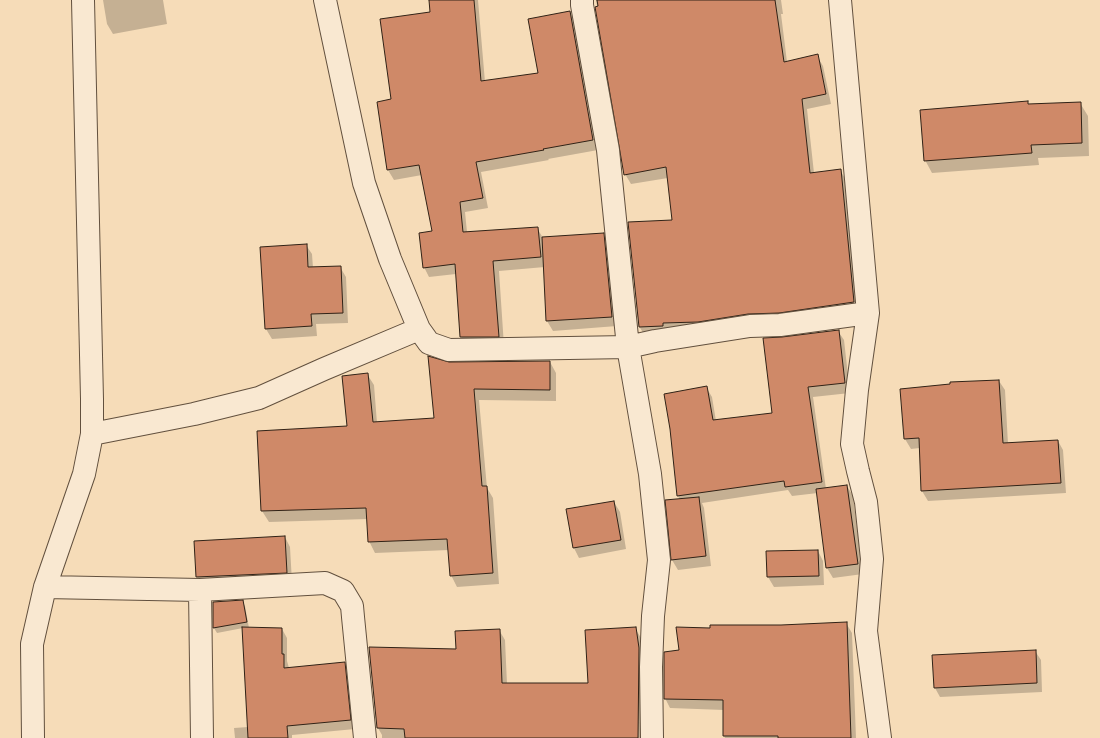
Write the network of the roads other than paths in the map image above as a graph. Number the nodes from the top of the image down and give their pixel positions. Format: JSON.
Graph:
{"nodes":[{"id":1,"x":83,"y":0,"type":"edge"},
{"id":2,"x":325,"y":0,"type":"edge"},
{"id":3,"x":582,"y":0,"type":"edge"},
{"id":4,"x":840,"y":0,"type":"edge"},
{"id":5,"x":868,"y":313,"type":"junction"},
{"id":6,"x":419,"y":329,"type":"junction"},
{"id":7,"x":628,"y":347,"type":"junction"},
{"id":8,"x":92,"y":434,"type":"junction"},
{"id":9,"x":45,"y":587,"type":"junction"},
{"id":10,"x":200,"y":590,"type":"junction"},
{"id":11,"x":33,"y":738,"type":"edge"},
{"id":12,"x":202,"y":738,"type":"edge"},
{"id":13,"x":365,"y":738,"type":"edge"},
{"id":14,"x":652,"y":738,"type":"edge"},
{"id":15,"x":880,"y":738,"type":"edge"}],
"edges":[{"from":1,"to":8,"type":"street"},
{"from":2,"to":6,"type":"street"},
{"from":3,"to":7,"type":"street"},
{"from":4,"to":5,"type":"street"},
{"from":5,"to":7,"type":"street"},
{"from":5,"to":15,"type":"street"},
{"from":6,"to":7,"type":"street"},
{"from":6,"to":8,"type":"street"},
{"from":7,"to":14,"type":"street"},
{"from":8,"to":9,"type":"street"},
{"from":9,"to":10,"type":"street"},
{"from":9,"to":11,"type":"street"},
{"from":10,"to":12,"type":"street"},
{"from":10,"to":13,"type":"street"}]}
